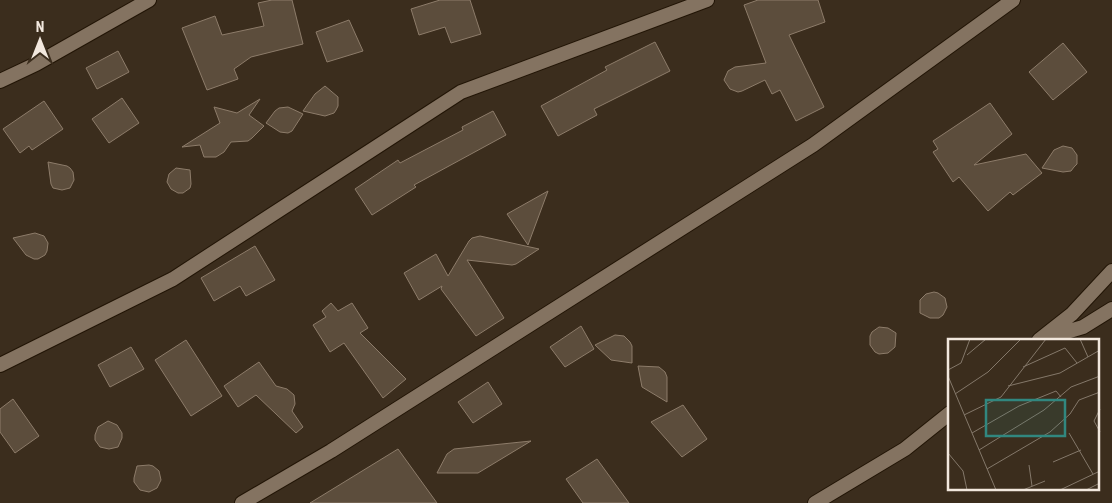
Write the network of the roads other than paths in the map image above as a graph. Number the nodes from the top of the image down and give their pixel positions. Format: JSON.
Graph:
{"nodes":[{"id":1,"x":149,"y":0,"type":"edge"},
{"id":2,"x":707,"y":0,"type":"edge"},
{"id":3,"x":1013,"y":0,"type":"edge"},
{"id":4,"x":0,"y":81,"type":"edge"},
{"id":5,"x":1112,"y":271,"type":"edge"},
{"id":6,"x":1112,"y":309,"type":"edge"},
{"id":7,"x":1040,"y":339,"type":"edge"},
{"id":8,"x":1042,"y":339,"type":"edge"},
{"id":9,"x":0,"y":365,"type":"edge"},
{"id":10,"x":948,"y":415,"type":"edge"},
{"id":11,"x":242,"y":503,"type":"edge"},
{"id":12,"x":815,"y":503,"type":"edge"}],
"edges":[{"from":1,"to":4,"type":"street"},
{"from":2,"to":9,"type":"street"},
{"from":3,"to":11,"type":"street"},
{"from":5,"to":7,"type":"street"},
{"from":6,"to":8,"type":"street"},
{"from":10,"to":12,"type":"street"}]}
